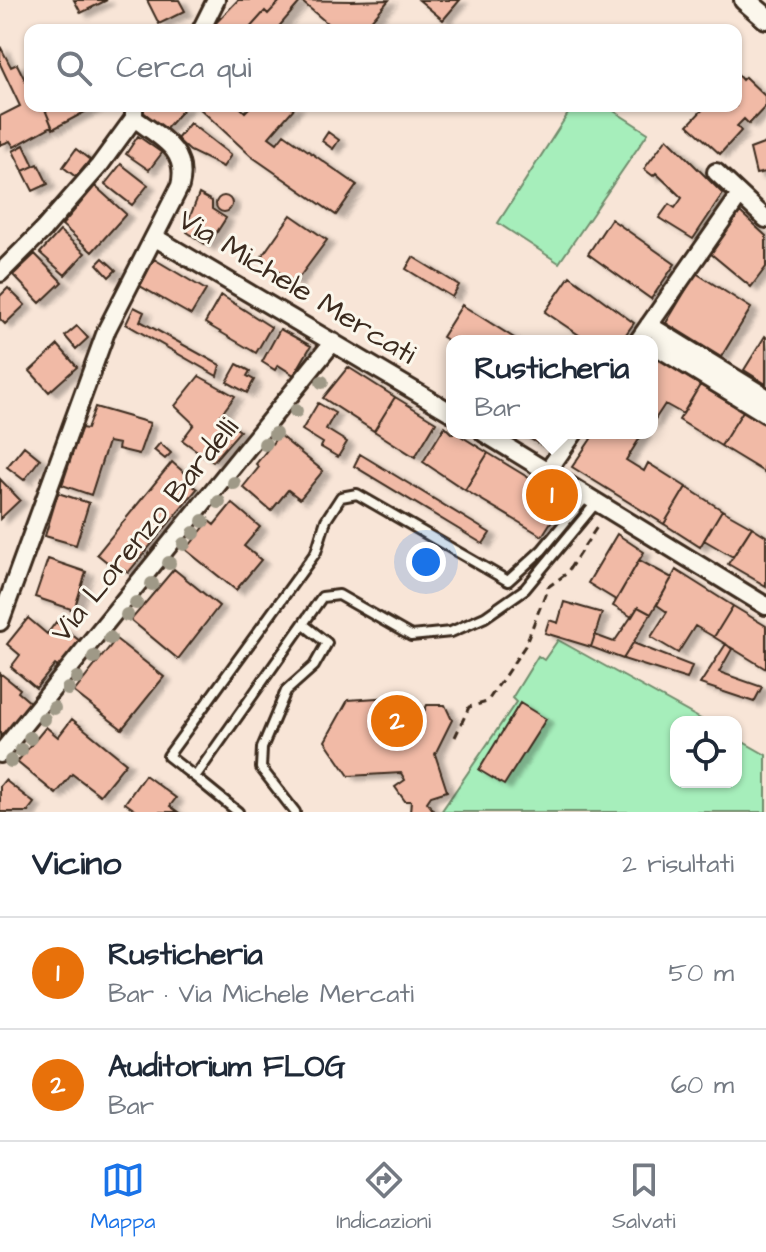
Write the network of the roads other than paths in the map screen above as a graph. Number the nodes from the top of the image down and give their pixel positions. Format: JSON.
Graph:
{"nodes":[{"id":1,"x":216,"y":0,"type":"edge"},
{"id":2,"x":745,"y":0,"type":"edge"},
{"id":3,"x":766,"y":18,"type":"edge"},
{"id":4,"x":204,"y":24,"type":"edge"},
{"id":5,"x":134,"y":112,"type":"edge"},
{"id":6,"x":716,"y":172,"type":"dead end"},
{"id":7,"x":740,"y":195,"type":"junction"},
{"id":8,"x":766,"y":219,"type":"edge"},
{"id":9,"x":154,"y":237,"type":"junction"},
{"id":10,"x":0,"y":273,"type":"edge"},
{"id":11,"x":646,"y":335,"type":"edge"},
{"id":12,"x":333,"y":342,"type":"junction"},
{"id":13,"x":658,"y":343,"type":"edge"},
{"id":14,"x":658,"y":345,"type":"edge"},
{"id":15,"x":766,"y":397,"type":"edge"},
{"id":16,"x":446,"y":409,"type":"edge"},
{"id":17,"x":766,"y":414,"type":"edge"},
{"id":18,"x":494,"y":439,"type":"edge"},
{"id":19,"x":570,"y":439,"type":"edge"},
{"id":20,"x":547,"y":472,"type":"junction"},
{"id":21,"x":591,"y":500,"type":"junction"},
{"id":22,"x":766,"y":606,"type":"edge"},
{"id":23,"x":0,"y":622,"type":"edge"},
{"id":24,"x":303,"y":624,"type":"junction"},
{"id":25,"x":0,"y":754,"type":"edge"},
{"id":26,"x":195,"y":777,"type":"junction"},
{"id":27,"x":238,"y":812,"type":"edge"},
{"id":28,"x":295,"y":812,"type":"edge"}],
"edges":[{"from":1,"to":4,"type":"street"},
{"from":2,"to":3,"type":"street"},
{"from":5,"to":9,"type":"street","name":"Via Michele Mercati"},
{"from":5,"to":10,"type":"street"},
{"from":6,"to":7,"type":"street"},
{"from":7,"to":8,"type":"street"},
{"from":7,"to":11,"type":"street"},
{"from":9,"to":12,"type":"street","name":"Via Michele Mercati"},
{"from":9,"to":23,"type":"street"},
{"from":12,"to":16,"type":"street","name":"Via Michele Mercati"},
{"from":12,"to":25,"type":"street","name":"Via Lorenzo Bardelli"},
{"from":13,"to":15,"type":"street"},
{"from":14,"to":17,"type":"street"},
{"from":18,"to":20,"type":"street"},
{"from":19,"to":20,"type":"street"},
{"from":20,"to":21,"type":"street"},
{"from":21,"to":22,"type":"street"},
{"from":21,"to":24,"type":"lane"},
{"from":21,"to":26,"type":"lane"},
{"from":24,"to":26,"type":"lane"},
{"from":24,"to":28,"type":"lane"},
{"from":26,"to":27,"type":"lane"}]}
